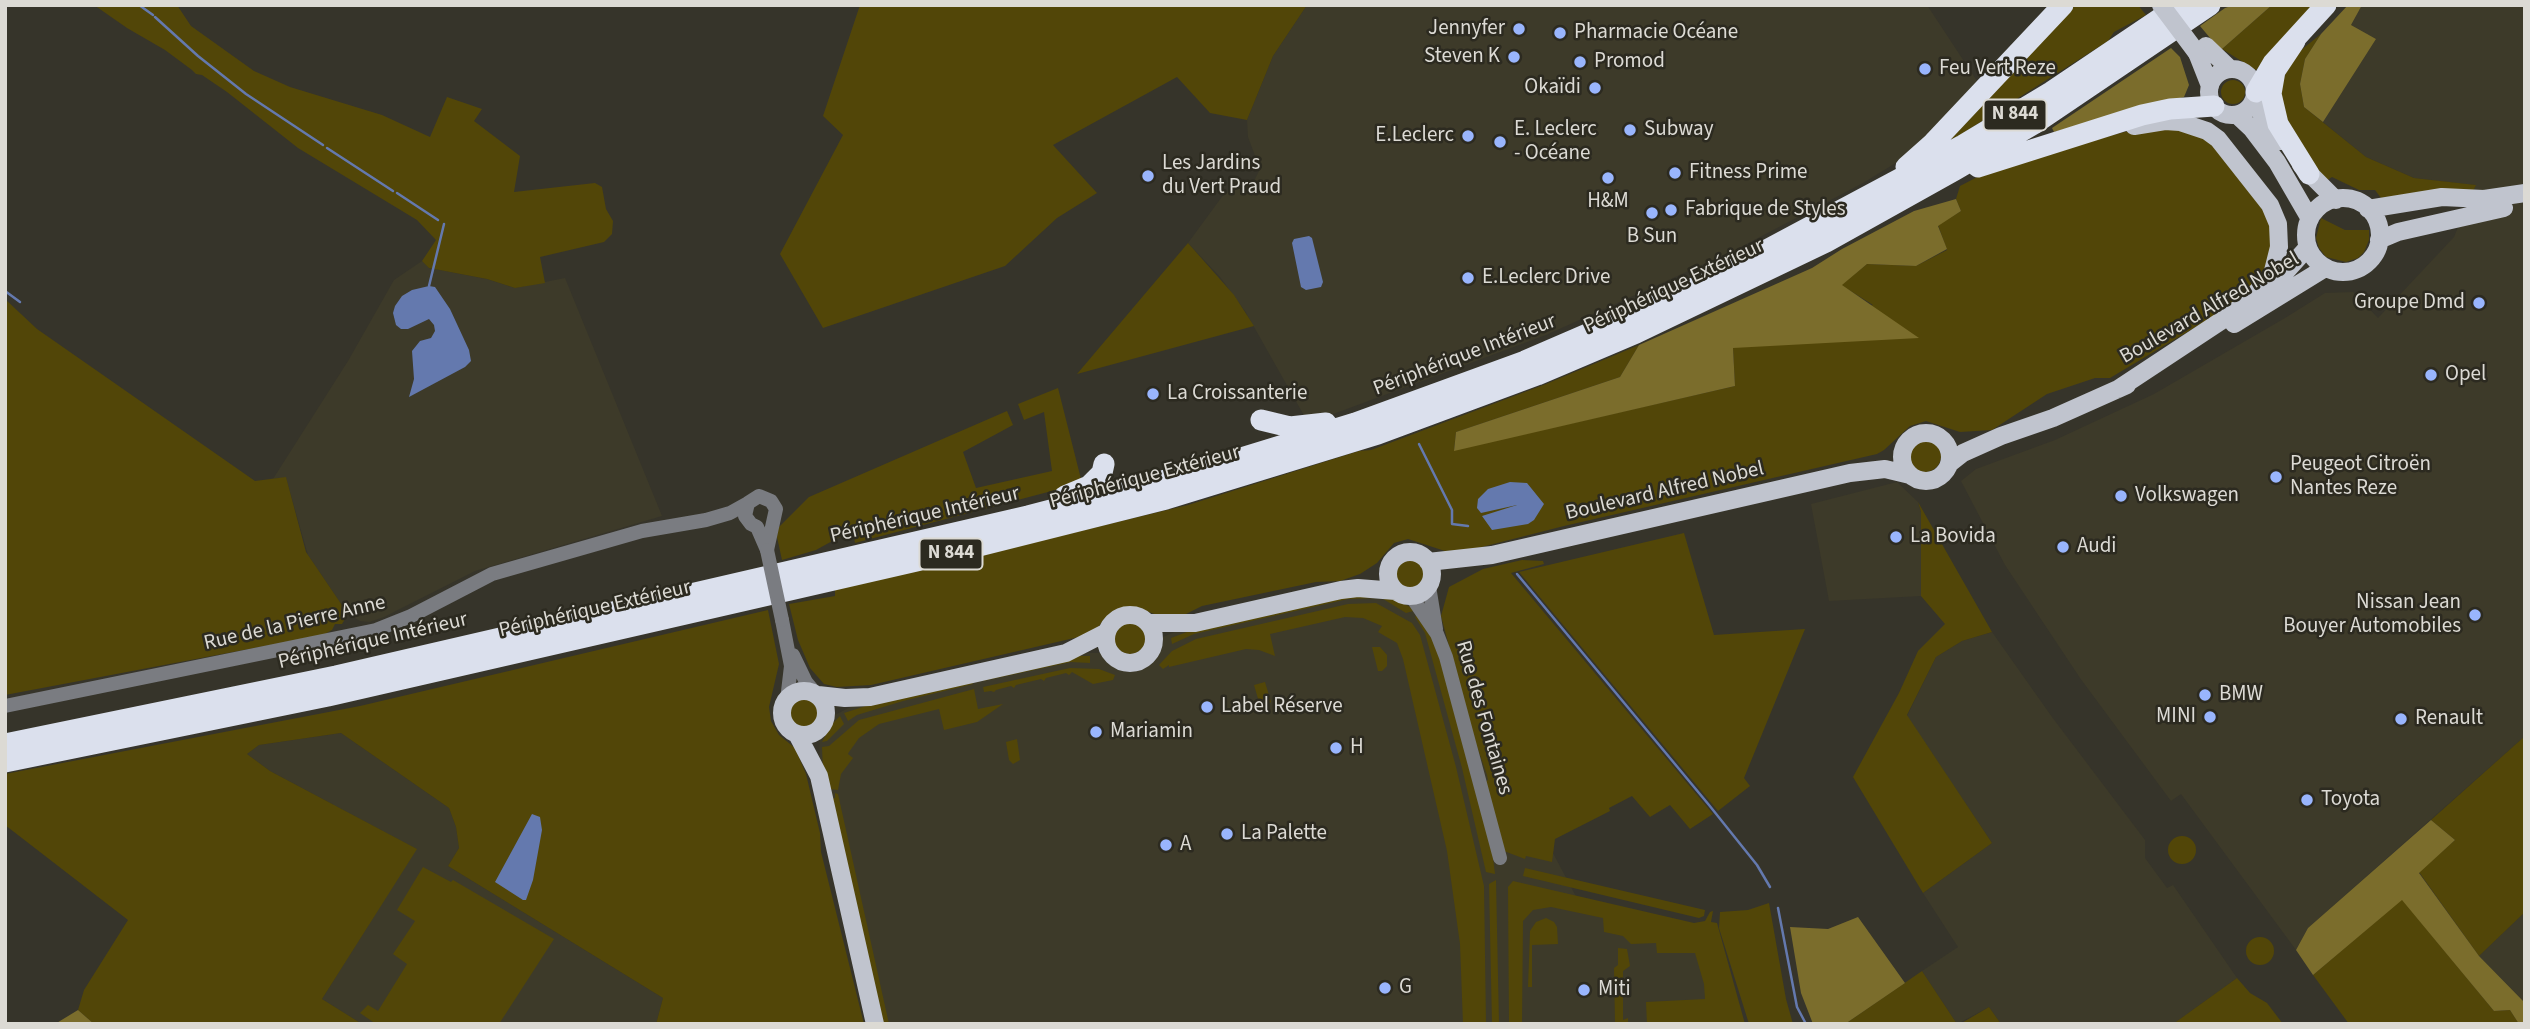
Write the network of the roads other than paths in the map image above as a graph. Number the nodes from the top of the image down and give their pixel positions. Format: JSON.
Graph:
{"nodes":[{"id":1,"x":2063,"y":5,"type":"edge"},
{"id":2,"x":2161,"y":5,"type":"edge"},
{"id":3,"x":2174,"y":5,"type":"edge"},
{"id":4,"x":2180,"y":5,"type":"edge"},
{"id":5,"x":2210,"y":5,"type":"edge"},
{"id":6,"x":2326,"y":5,"type":"edge"},
{"id":7,"x":2295,"y":41,"type":"junction"},
{"id":8,"x":2202,"y":50,"type":"junction"},
{"id":9,"x":2230,"y":69,"type":"junction"},
{"id":10,"x":2212,"y":96,"type":"junction"},
{"id":11,"x":2254,"y":97,"type":"junction"},
{"id":12,"x":2237,"y":115,"type":"junction"},
{"id":13,"x":2087,"y":134,"type":"junction"},
{"id":14,"x":1955,"y":170,"type":"junction"},
{"id":15,"x":2309,"y":174,"type":"junction"},
{"id":16,"x":2525,"y":193,"type":"edge"},
{"id":17,"x":2336,"y":200,"type":"junction"},
{"id":18,"x":2525,"y":204,"type":"edge"},
{"id":19,"x":2368,"y":209,"type":"junction"},
{"id":20,"x":1842,"y":211,"type":"junction"},
{"id":21,"x":2310,"y":219,"type":"junction"},
{"id":22,"x":2379,"y":240,"type":"junction"},
{"id":23,"x":2308,"y":247,"type":"junction"},
{"id":24,"x":2325,"y":268,"type":"junction"},
{"id":25,"x":2156,"y":364,"type":"junction"},
{"id":26,"x":2118,"y":389,"type":"junction"},
{"id":27,"x":1398,"y":408,"type":"junction"},
{"id":28,"x":1261,"y":420,"type":"dead end"},
{"id":29,"x":2001,"y":436,"type":"junction"},
{"id":30,"x":1945,"y":443,"type":"junction"},
{"id":31,"x":1904,"y":448,"type":"junction"},
{"id":32,"x":1104,"y":464,"type":"dead end"},
{"id":33,"x":1949,"y":464,"type":"junction"},
{"id":34,"x":1850,"y":473,"type":"junction"},
{"id":35,"x":1910,"y":475,"type":"junction"},
{"id":36,"x":748,"y":503,"type":"junction"},
{"id":37,"x":706,"y":520,"type":"junction"},
{"id":38,"x":1013,"y":520,"type":"junction"},
{"id":39,"x":760,"y":525,"type":"junction"},
{"id":40,"x":1492,"y":555,"type":"junction"},
{"id":41,"x":1428,"y":562,"type":"junction"},
{"id":42,"x":1390,"y":567,"type":"junction"},
{"id":43,"x":1430,"y":584,"type":"junction"},
{"id":44,"x":1341,"y":590,"type":"junction"},
{"id":45,"x":1404,"y":594,"type":"junction"},
{"id":46,"x":1148,"y":623,"type":"junction"},
{"id":47,"x":1195,"y":623,"type":"junction"},
{"id":48,"x":1107,"y":632,"type":"junction"},
{"id":49,"x":1437,"y":634,"type":"junction"},
{"id":50,"x":1154,"y":641,"type":"junction"},
{"id":51,"x":788,"y":644,"type":"junction"},
{"id":52,"x":1066,"y":653,"type":"junction"},
{"id":53,"x":1111,"y":653,"type":"junction"},
{"id":54,"x":817,"y":694,"type":"junction"},
{"id":55,"x":870,"y":697,"type":"junction"},
{"id":56,"x":787,"y":700,"type":"junction"},
{"id":57,"x":5,"y":706,"type":"edge"},
{"id":58,"x":823,"y":724,"type":"junction"},
{"id":59,"x":797,"y":734,"type":"junction"},
{"id":60,"x":5,"y":744,"type":"edge"},
{"id":61,"x":5,"y":762,"type":"edge"},
{"id":62,"x":819,"y":776,"type":"junction"},
{"id":63,"x":1500,"y":858,"type":"dead end"},
{"id":64,"x":875,"y":1024,"type":"edge"}],
"edges":[{"from":1,"to":20,"type":"highway"},
{"from":2,"to":8,"type":"main road","bridge":true},
{"from":3,"to":8,"type":"main road"},
{"from":4,"to":20,"type":"highway","name":"Périphérique Intérieur","number":"N 844"},
{"from":5,"to":14,"type":"highway","name":"Périphérique Extérieur","number":"N 844"},
{"from":6,"to":7,"type":"highway"},
{"from":7,"to":11,"type":"highway"},
{"from":7,"to":15,"type":"highway"},
{"from":8,"to":9,"type":"main road"},
{"from":8,"to":10,"type":"main road"},
{"from":9,"to":10,"type":"main road"},
{"from":9,"to":11,"type":"main road"},
{"from":10,"to":12,"type":"main road"},
{"from":10,"to":13,"type":"highway"},
{"from":11,"to":12,"type":"main road"},
{"from":11,"to":15,"type":"main road"},
{"from":12,"to":21,"type":"main road"},
{"from":13,"to":14,"type":"highway"},
{"from":13,"to":25,"type":"main road"},
{"from":14,"to":61,"type":"highway","name":"Périphérique Extérieur","number":"N 844"},
{"from":15,"to":17,"type":"main road"},
{"from":16,"to":19,"type":"main road"},
{"from":17,"to":19,"type":"main road"},
{"from":17,"to":21,"type":"main road"},
{"from":18,"to":22,"type":"main road"},
{"from":19,"to":22,"type":"main road"},
{"from":20,"to":27,"type":"highway","name":"Périphérique Intérieur","number":"N 844"},
{"from":21,"to":23,"type":"main road"},
{"from":22,"to":24,"type":"main road"},
{"from":23,"to":24,"type":"main road"},
{"from":23,"to":25,"type":"main road","name":"Boulevard Alfred Nobel"},
{"from":24,"to":26,"type":"main road","name":"Boulevard Alfred Nobel"},
{"from":25,"to":26,"type":"main road"},
{"from":26,"to":29,"type":"main road","name":"Boulevard Alfred Nobel"},
{"from":27,"to":28,"type":"highway"},
{"from":27,"to":38,"type":"highway","name":"Périphérique Intérieur","number":"N 844"},
{"from":29,"to":30,"type":"main road","name":"Boulevard Alfred Nobel"},
{"from":29,"to":33,"type":"main road","name":"Boulevard Alfred Nobel"},
{"from":30,"to":31,"type":"main road"},
{"from":30,"to":33,"type":"main road"},
{"from":31,"to":34,"type":"main road"},
{"from":31,"to":35,"type":"main road"},
{"from":32,"to":38,"type":"highway"},
{"from":33,"to":35,"type":"main road"},
{"from":34,"to":35,"type":"main road","name":"Boulevard Alfred Nobel"},
{"from":34,"to":40,"type":"main road","name":"Boulevard Alfred Nobel"},
{"from":36,"to":37,"type":"street","name":"Rue de la Pierre Anne"},
{"from":36,"to":39,"type":"street"},
{"from":36,"to":39,"type":"street"},
{"from":37,"to":39,"type":"street","name":"Rue de la Pierre Anne"},
{"from":37,"to":57,"type":"street","name":"Rue de la Pierre Anne"},
{"from":38,"to":60,"type":"highway","name":"Périphérique Intérieur","number":"N 844"},
{"from":39,"to":51,"type":"street","bridge":true},
{"from":40,"to":41,"type":"main road","name":"Boulevard Alfred Nobel"},
{"from":40,"to":43,"type":"main road"},
{"from":41,"to":42,"type":"main road"},
{"from":41,"to":43,"type":"main road"},
{"from":42,"to":44,"type":"main road"},
{"from":42,"to":45,"type":"main road"},
{"from":43,"to":45,"type":"main road"},
{"from":43,"to":49,"type":"street"},
{"from":44,"to":45,"type":"main road"},
{"from":44,"to":47,"type":"main road"},
{"from":45,"to":49,"type":"street","name":"Rue des Fontaines"},
{"from":46,"to":47,"type":"main road"},
{"from":46,"to":48,"type":"main road"},
{"from":46,"to":50,"type":"main road"},
{"from":47,"to":50,"type":"main road"},
{"from":48,"to":52,"type":"main road"},
{"from":48,"to":53,"type":"main road"},
{"from":49,"to":63,"type":"street","name":"Rue des Fontaines"},
{"from":50,"to":53,"type":"main road"},
{"from":51,"to":54,"type":"street"},
{"from":51,"to":56,"type":"street"},
{"from":52,"to":53,"type":"main road"},
{"from":52,"to":55,"type":"main road"},
{"from":54,"to":55,"type":"main road"},
{"from":54,"to":56,"type":"main road"},
{"from":54,"to":58,"type":"main road"},
{"from":55,"to":58,"type":"main road"},
{"from":56,"to":59,"type":"main road"},
{"from":58,"to":59,"type":"main road"},
{"from":58,"to":62,"type":"main road"},
{"from":59,"to":62,"type":"main road"},
{"from":62,"to":64,"type":"main road"}]}
